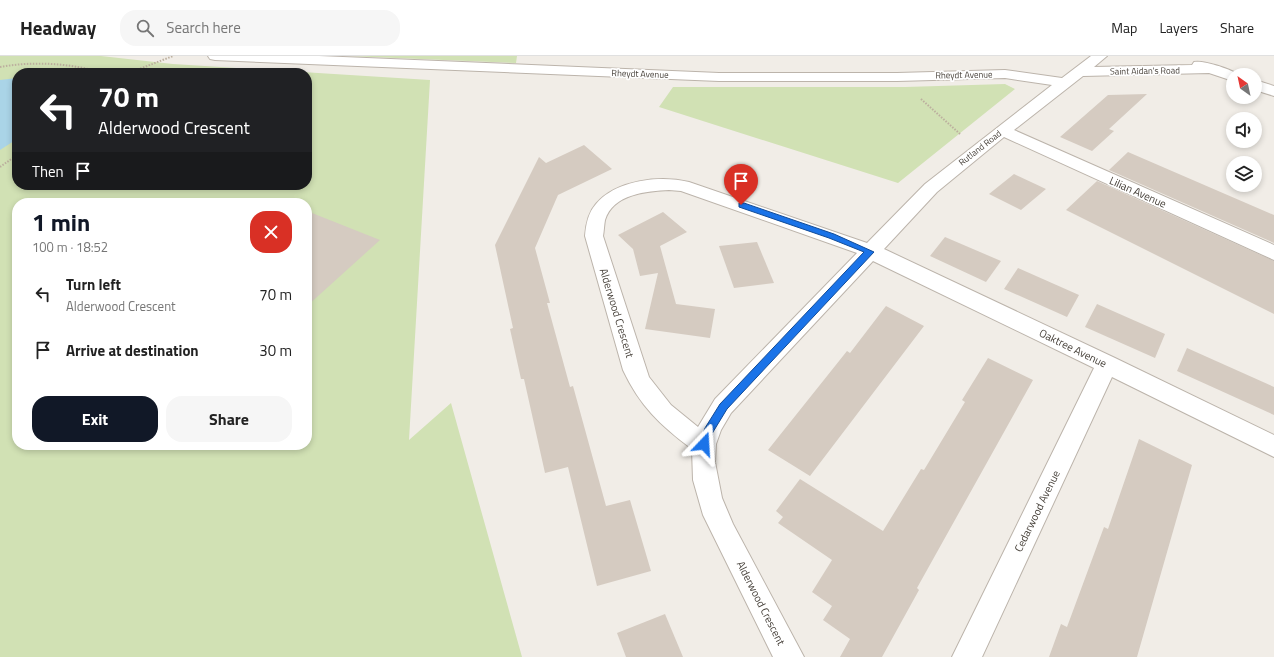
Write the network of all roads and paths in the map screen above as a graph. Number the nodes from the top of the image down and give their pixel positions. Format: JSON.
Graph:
{"nodes":[{"id":1,"x":173,"y":56,"type":"edge"},
{"id":2,"x":215,"y":56,"type":"edge"},
{"id":3,"x":1100,"y":56,"type":"edge"},
{"id":4,"x":1174,"y":56,"type":"edge"},
{"id":5,"x":0,"y":67,"type":"edge"},
{"id":6,"x":86,"y":68,"type":"edge"},
{"id":7,"x":142,"y":68,"type":"edge"},
{"id":8,"x":1212,"y":69,"type":"junction"},
{"id":9,"x":1078,"y":72,"type":"junction"},
{"id":10,"x":1226,"y":74,"type":"edge"},
{"id":11,"x":897,"y":77,"type":"junction"},
{"id":12,"x":1064,"y":83,"type":"junction"},
{"id":13,"x":1262,"y":88,"type":"edge"},
{"id":14,"x":1274,"y":92,"type":"edge"},
{"id":15,"x":1002,"y":131,"type":"junction"},
{"id":16,"x":977,"y":150,"type":"junction"},
{"id":17,"x":12,"y":159,"type":"edge"},
{"id":18,"x":0,"y":167,"type":"edge"},
{"id":19,"x":870,"y":252,"type":"junction"},
{"id":20,"x":1274,"y":253,"type":"edge"},
{"id":21,"x":1107,"y":364,"type":"junction"},
{"id":22,"x":704,"y":444,"type":"junction"},
{"id":23,"x":1274,"y":447,"type":"edge"},
{"id":24,"x":789,"y":657,"type":"edge"},
{"id":25,"x":967,"y":657,"type":"edge"}],
"edges":[{"from":1,"to":7,"type":"path"},
{"from":2,"to":11,"type":"street","name":"Rheydt Avenue"},
{"from":3,"to":9,"type":"street","name":"Rutland Road"},
{"from":4,"to":8,"type":"street","name":"Saint Aidan's Road"},
{"from":5,"to":6,"type":"path"},
{"from":8,"to":9,"type":"street","name":"Saint Aidan's Road"},
{"from":8,"to":10,"type":"street","name":"Saint Aidan's Road"},
{"from":9,"to":12,"type":"street","name":"Rutland Road"},
{"from":11,"to":12,"type":"street","name":"Rheydt Avenue"},
{"from":11,"to":16,"type":"path"},
{"from":12,"to":15,"type":"street","name":"Rutland Road"},
{"from":13,"to":14,"type":"street"},
{"from":15,"to":16,"type":"street","name":"Rutland Road"},
{"from":15,"to":20,"type":"street","name":"Lilian Avenue"},
{"from":16,"to":19,"type":"street","name":"Rutland Road"},
{"from":17,"to":18,"type":"path"},
{"from":19,"to":21,"type":"street","name":"Oaktree Avenue"},
{"from":19,"to":22,"type":"street","name":"Rutland Road"},
{"from":19,"to":22,"type":"street","name":"Alderwood Crescent"},
{"from":21,"to":23,"type":"street","name":"Oaktree Avenue"},
{"from":21,"to":25,"type":"street","name":"Cedarwood Avenue"},
{"from":22,"to":24,"type":"street","name":"Alderwood Crescent"}]}
